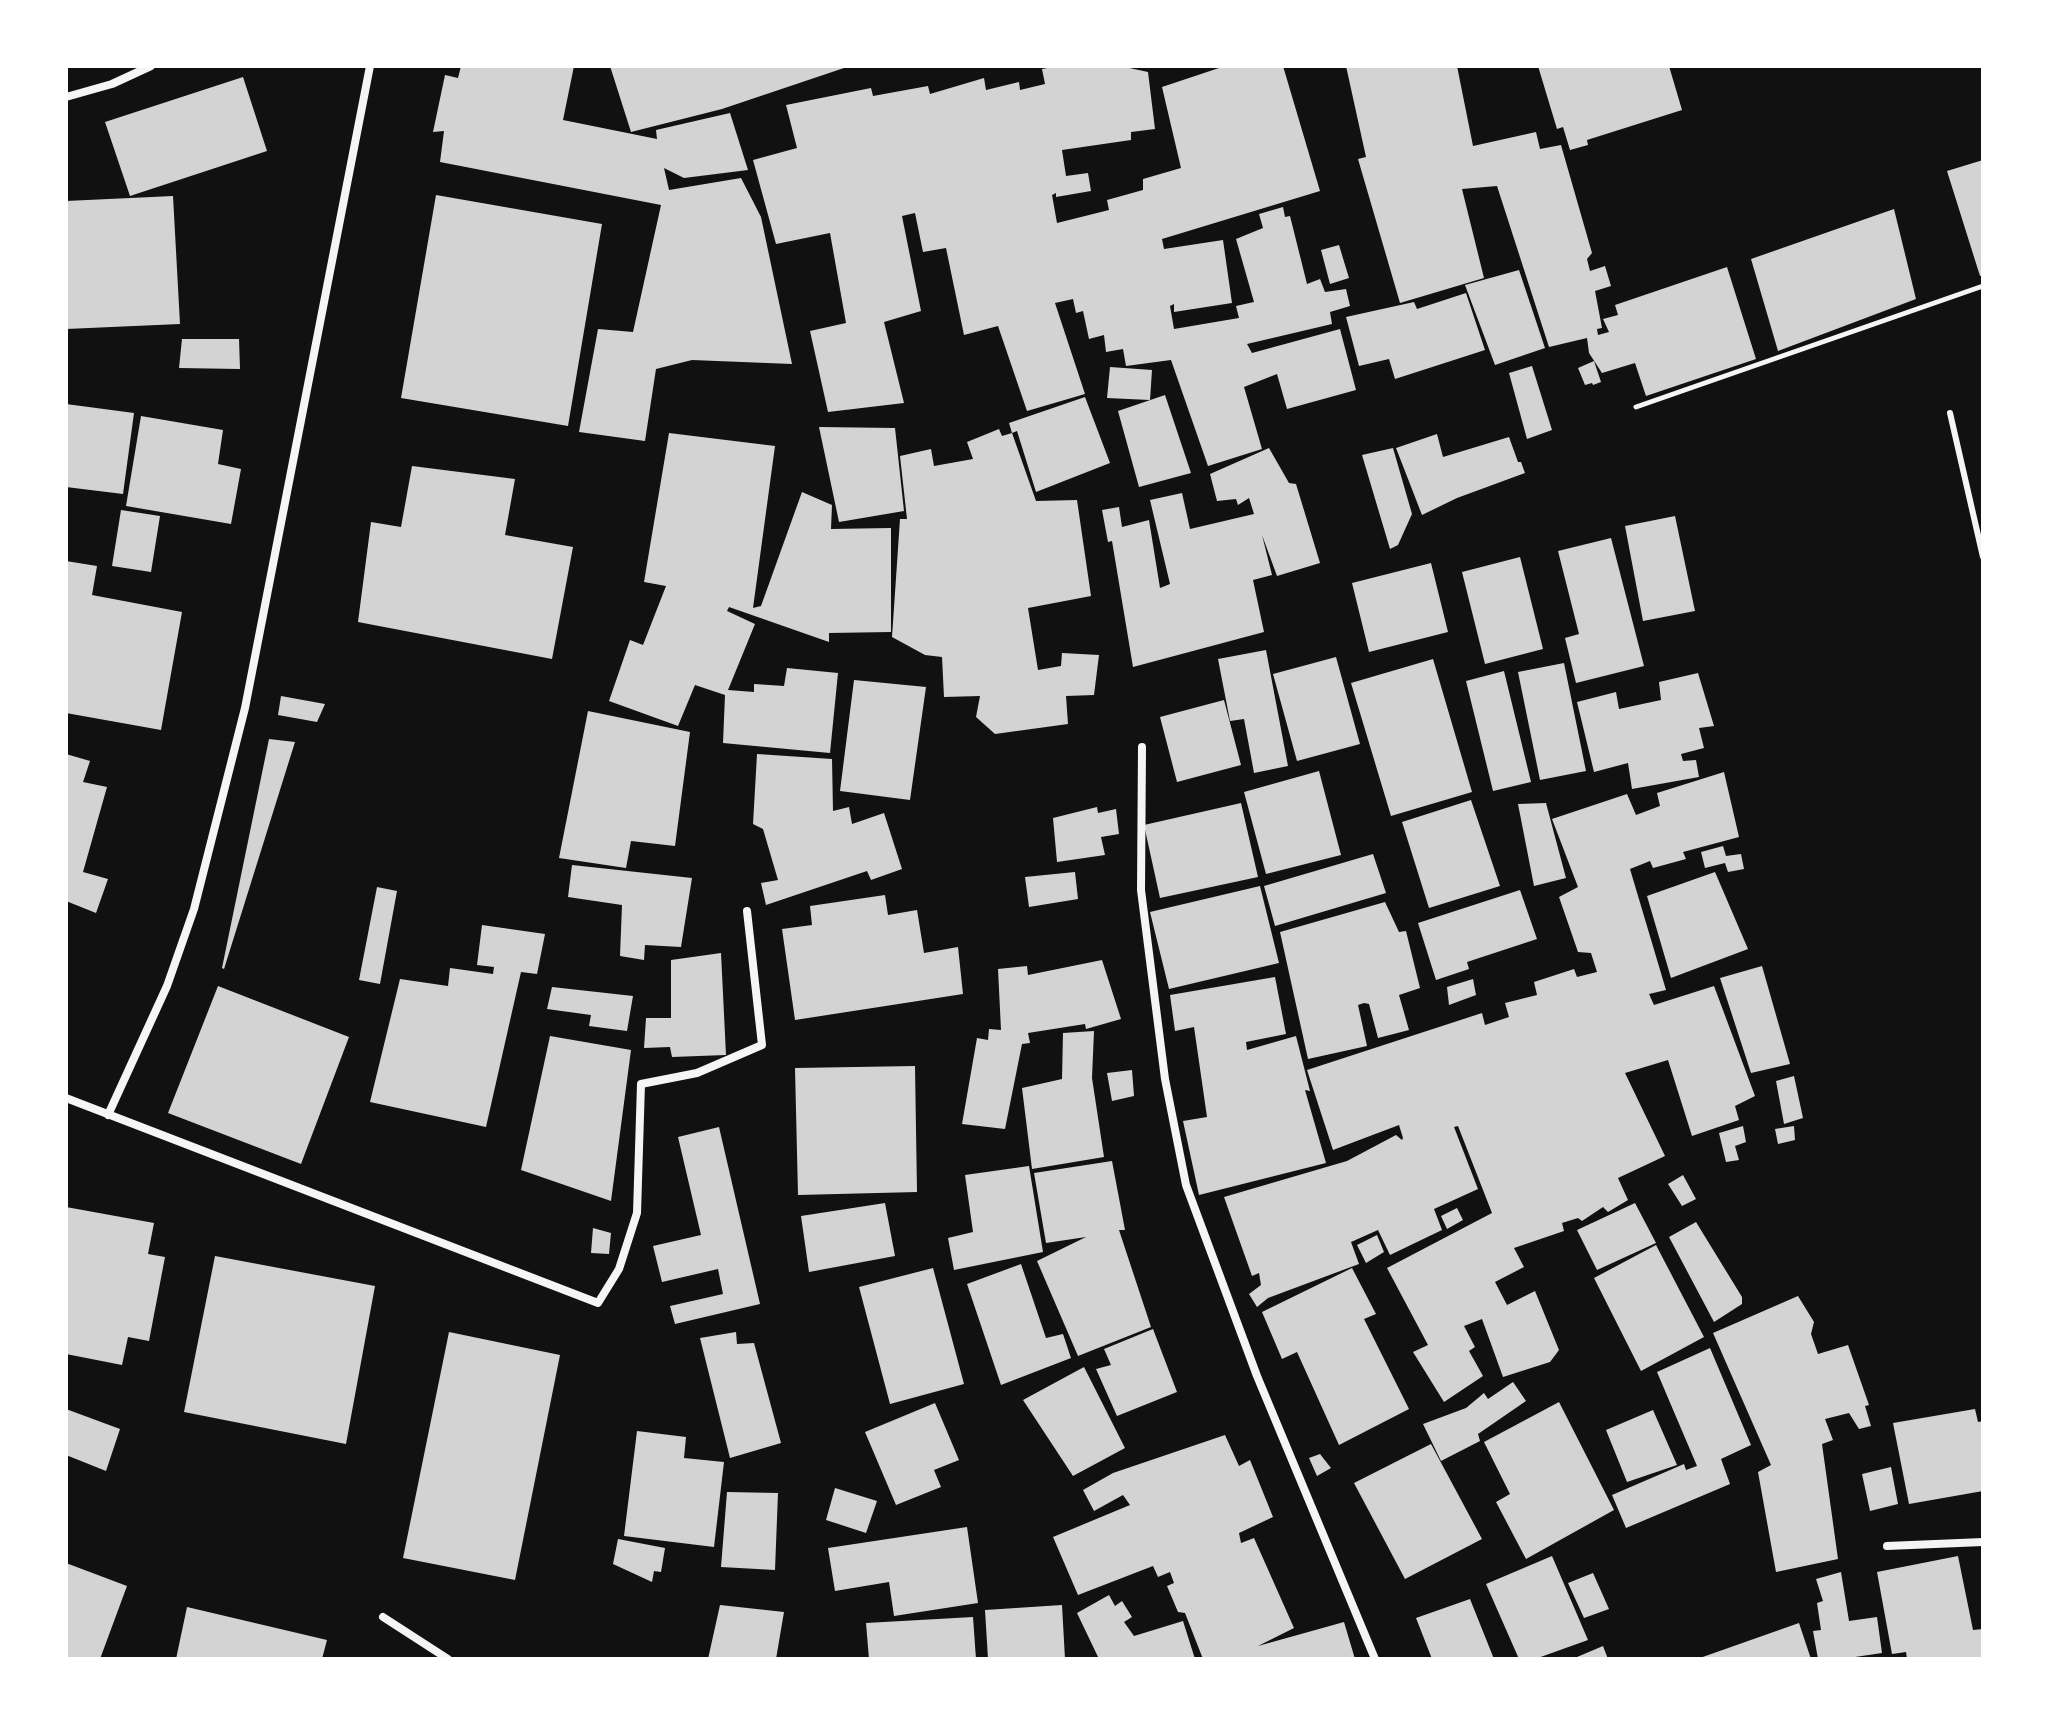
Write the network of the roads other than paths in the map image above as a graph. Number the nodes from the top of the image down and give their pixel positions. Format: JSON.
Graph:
{"nodes":[{"id":1,"x":151,"y":66,"type":"edge"},
{"id":2,"x":370,"y":66,"type":"edge"},
{"id":3,"x":66,"y":97,"type":"edge"},
{"id":4,"x":1950,"y":413,"type":"dead end"},
{"id":5,"x":1983,"y":557,"type":"edge"},
{"id":6,"x":1142,"y":747,"type":"dead end"},
{"id":7,"x":747,"y":911,"type":"dead end"},
{"id":8,"x":66,"y":1098,"type":"edge"},
{"id":9,"x":108,"y":1115,"type":"junction"},
{"id":10,"x":1983,"y":1542,"type":"edge"},
{"id":11,"x":1887,"y":1546,"type":"dead end"},
{"id":12,"x":383,"y":1617,"type":"dead end"},
{"id":13,"x":448,"y":1659,"type":"edge"},
{"id":14,"x":1375,"y":1659,"type":"edge"}],
"edges":[{"from":1,"to":3,"type":"street"},
{"from":2,"to":9,"type":"street"},
{"from":4,"to":5,"type":"lane"},
{"from":6,"to":14,"type":"street"},
{"from":7,"to":9,"type":"street"},
{"from":8,"to":9,"type":"street"},
{"from":10,"to":11,"type":"street"},
{"from":12,"to":13,"type":"street"}]}
